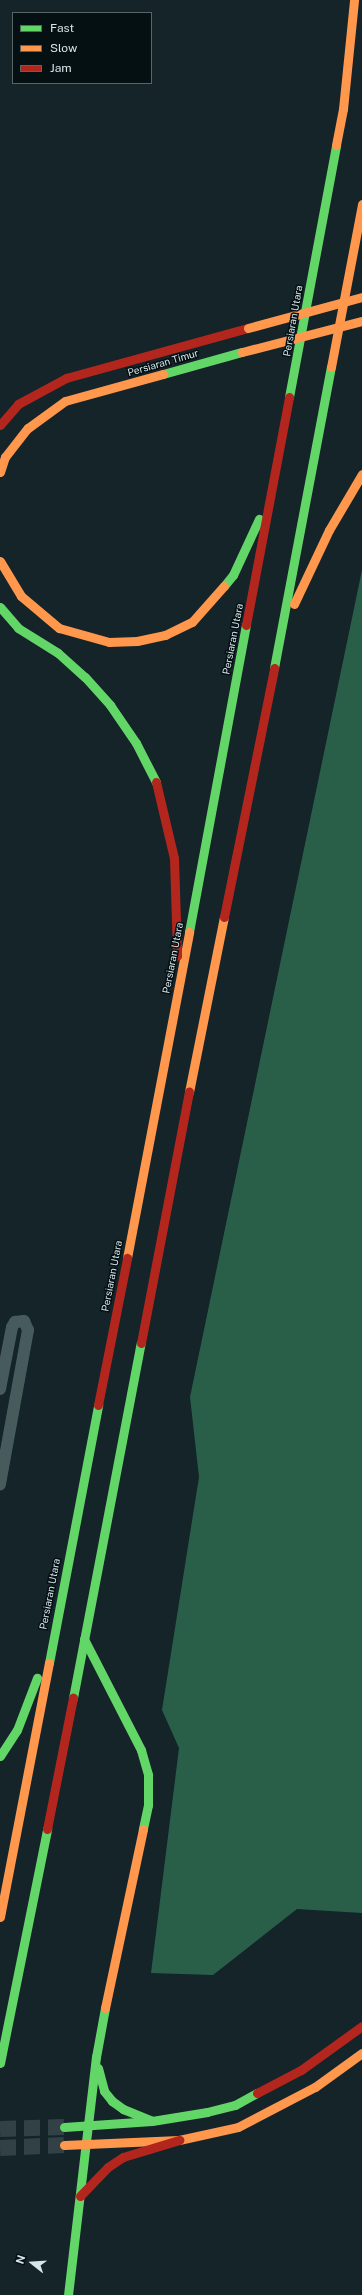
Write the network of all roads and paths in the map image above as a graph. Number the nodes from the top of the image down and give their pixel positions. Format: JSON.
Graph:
{"nodes":[{"id":1,"x":354,"y":0,"type":"edge"},
{"id":2,"x":362,"y":204,"type":"edge"},
{"id":3,"x":362,"y":297,"type":"edge"},
{"id":4,"x":362,"y":321,"type":"edge"},
{"id":5,"x":0,"y":425,"type":"edge"},
{"id":6,"x":0,"y":472,"type":"edge"},
{"id":7,"x":362,"y":474,"type":"edge"},
{"id":8,"x":274,"y":485,"type":"junction"},
{"id":9,"x":0,"y":561,"type":"edge"},
{"id":10,"x":0,"y":607,"type":"edge"},
{"id":11,"x":281,"y":634,"type":"junction"},
{"id":12,"x":178,"y":990,"type":"junction"},
{"id":13,"x":5,"y":1335,"type":"edge"},
{"id":14,"x":0,"y":1389,"type":"edge"},
{"id":15,"x":0,"y":1484,"type":"edge"},
{"id":16,"x":84,"y":1639,"type":"junction"},
{"id":17,"x":52,"y":1644,"type":"junction"},
{"id":18,"x":0,"y":1756,"type":"edge"},
{"id":19,"x":0,"y":1917,"type":"edge"},
{"id":20,"x":362,"y":2026,"type":"edge"},
{"id":21,"x":362,"y":2053,"type":"edge"},
{"id":22,"x":96,"y":2057,"type":"junction"},
{"id":23,"x":0,"y":2063,"type":"edge"},
{"id":24,"x":152,"y":2121,"type":"junction"},
{"id":25,"x":87,"y":2125,"type":"junction"},
{"id":26,"x":64,"y":2127,"type":"tunnel mouth"},
{"id":27,"x":179,"y":2140,"type":"junction"},
{"id":28,"x":85,"y":2144,"type":"junction"},
{"id":29,"x":64,"y":2145,"type":"tunnel mouth"},
{"id":30,"x":80,"y":2196,"type":"junction"},
{"id":31,"x":68,"y":2295,"type":"edge"}],
"edges":[{"from":1,"to":8,"type":"main road","name":"Persiaran Utara"},
{"from":2,"to":11,"type":"main road"},
{"from":3,"to":5,"type":"main road","name":"Persiaran Timur","bridge":true},
{"from":4,"to":6,"type":"main road","name":"Persiaran Timur","bridge":true},
{"from":7,"to":11,"type":"main road"},
{"from":8,"to":9,"type":"main road"},
{"from":8,"to":12,"type":"main road","name":"Persiaran Utara"},
{"from":10,"to":12,"type":"main road"},
{"from":11,"to":16,"type":"main road"},
{"from":12,"to":17,"type":"main road","name":"Persiaran Utara"},
{"from":13,"to":14,"type":"street"},
{"from":13,"to":15,"type":"street"},
{"from":16,"to":22,"type":"main road"},
{"from":16,"to":23,"type":"main road"},
{"from":17,"to":18,"type":"main road"},
{"from":17,"to":19,"type":"main road","name":"Persiaran Utara"},
{"from":20,"to":24,"type":"main road"},
{"from":21,"to":27,"type":"main road"},
{"from":22,"to":24,"type":"main road"},
{"from":22,"to":25,"type":"main road"},
{"from":24,"to":25,"type":"main road"},
{"from":25,"to":26,"type":"main road"},
{"from":25,"to":28,"type":"main road"},
{"from":27,"to":28,"type":"main road"},
{"from":27,"to":30,"type":"main road"},
{"from":28,"to":29,"type":"main road"},
{"from":28,"to":30,"type":"main road"},
{"from":30,"to":31,"type":"main road"}]}
